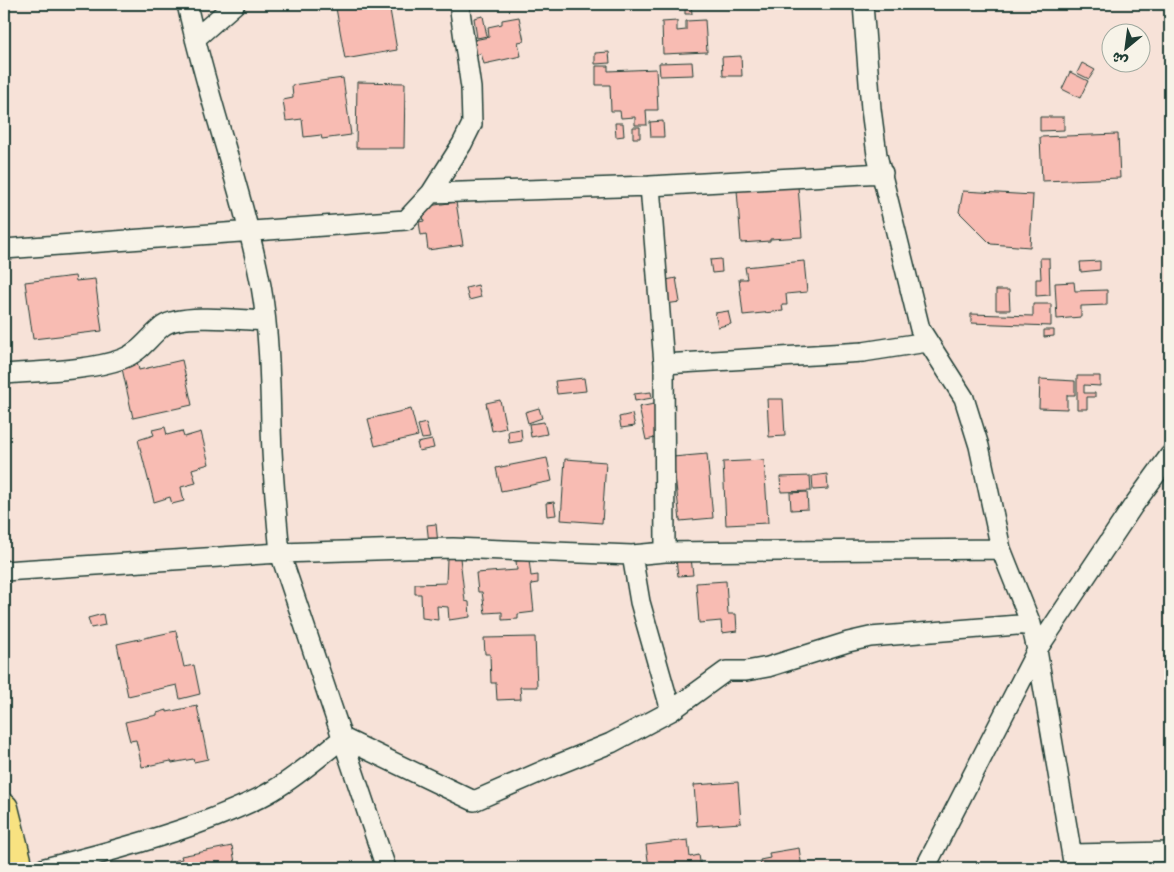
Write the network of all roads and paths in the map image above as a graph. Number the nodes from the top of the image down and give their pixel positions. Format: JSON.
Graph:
{"nodes":[{"id":1,"x":187,"y":4,"type":"edge"},
{"id":2,"x":235,"y":4,"type":"edge"},
{"id":3,"x":459,"y":4,"type":"edge"},
{"id":4,"x":863,"y":4,"type":"edge"},
{"id":5,"x":195,"y":39,"type":"junction"},
{"id":6,"x":883,"y":173,"type":"junction"},
{"id":7,"x":650,"y":186,"type":"junction"},
{"id":8,"x":431,"y":193,"type":"junction"},
{"id":9,"x":249,"y":230,"type":"junction"},
{"id":10,"x":4,"y":249,"type":"edge"},
{"id":11,"x":265,"y":321,"type":"junction"},
{"id":12,"x":927,"y":342,"type":"junction"},
{"id":13,"x":664,"y":364,"type":"junction"},
{"id":14,"x":4,"y":374,"type":"edge"},
{"id":15,"x":1170,"y":455,"type":"edge"},
{"id":16,"x":1001,"y":549,"type":"junction"},
{"id":17,"x":665,"y":552,"type":"junction"},
{"id":18,"x":280,"y":553,"type":"junction"},
{"id":19,"x":632,"y":555,"type":"junction"},
{"id":20,"x":4,"y":571,"type":"edge"},
{"id":21,"x":1030,"y":624,"type":"junction"},
{"id":22,"x":1037,"y":650,"type":"junction"},
{"id":23,"x":671,"y":711,"type":"junction"},
{"id":24,"x":343,"y":738,"type":"junction"},
{"id":25,"x":4,"y":808,"type":"edge"},
{"id":26,"x":1170,"y":852,"type":"edge"},
{"id":27,"x":1073,"y":861,"type":"edge"},
{"id":28,"x":19,"y":868,"type":"edge"},
{"id":29,"x":45,"y":868,"type":"edge"},
{"id":30,"x":386,"y":868,"type":"edge"},
{"id":31,"x":925,"y":868,"type":"edge"}],
"edges":[{"from":1,"to":5,"type":"street"},
{"from":2,"to":5,"type":"street"},
{"from":3,"to":8,"type":"street"},
{"from":4,"to":6,"type":"street"},
{"from":5,"to":9,"type":"street"},
{"from":6,"to":7,"type":"street"},
{"from":6,"to":12,"type":"street"},
{"from":7,"to":8,"type":"street"},
{"from":7,"to":13,"type":"street"},
{"from":8,"to":9,"type":"street"},
{"from":9,"to":10,"type":"street"},
{"from":9,"to":11,"type":"street"},
{"from":11,"to":14,"type":"street"},
{"from":11,"to":18,"type":"street"},
{"from":12,"to":13,"type":"street"},
{"from":12,"to":16,"type":"street"},
{"from":13,"to":17,"type":"street"},
{"from":15,"to":22,"type":"street"},
{"from":16,"to":17,"type":"street"},
{"from":16,"to":21,"type":"street"},
{"from":17,"to":19,"type":"street"},
{"from":18,"to":19,"type":"street"},
{"from":18,"to":20,"type":"street"},
{"from":18,"to":24,"type":"street"},
{"from":19,"to":23,"type":"street"},
{"from":21,"to":22,"type":"street"},
{"from":21,"to":23,"type":"street"},
{"from":22,"to":27,"type":"street"},
{"from":22,"to":31,"type":"street"},
{"from":23,"to":24,"type":"street"},
{"from":24,"to":29,"type":"street"},
{"from":24,"to":30,"type":"street"},
{"from":25,"to":28,"type":"highway"},
{"from":26,"to":27,"type":"street"}]}
